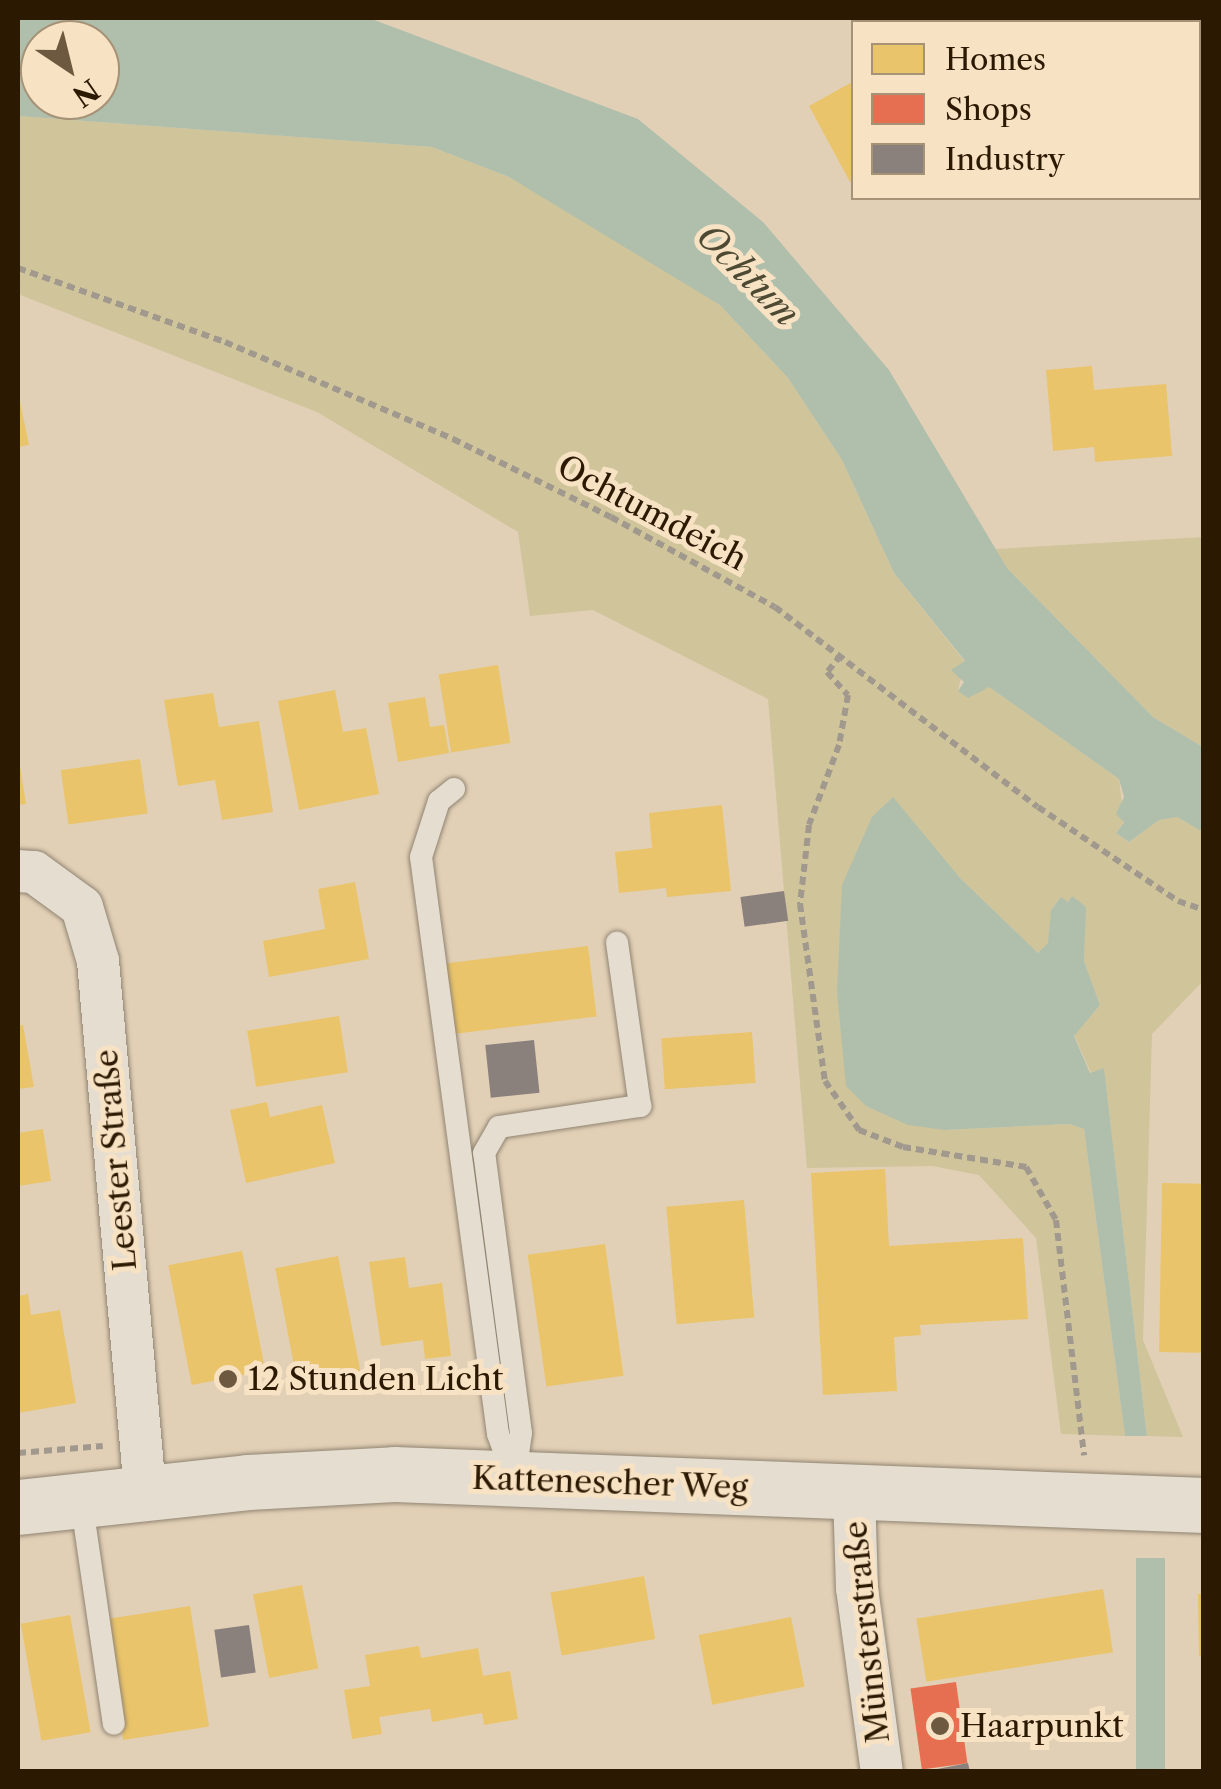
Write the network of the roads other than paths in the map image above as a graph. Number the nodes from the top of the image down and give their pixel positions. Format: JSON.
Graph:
{"nodes":[{"id":1,"x":454,"y":789,"type":"dead end"},
{"id":2,"x":18,"y":872,"type":"edge"},
{"id":3,"x":617,"y":943,"type":"dead end"},
{"id":4,"x":514,"y":1479,"type":"junction"},
{"id":5,"x":145,"y":1491,"type":"junction"},
{"id":6,"x":854,"y":1493,"type":"junction"},
{"id":7,"x":81,"y":1498,"type":"junction"},
{"id":8,"x":1204,"y":1506,"type":"edge"},
{"id":9,"x":18,"y":1507,"type":"edge"},
{"id":10,"x":114,"y":1724,"type":"dead end"},
{"id":11,"x":882,"y":1772,"type":"edge"}],
"edges":[{"from":1,"to":4,"type":"lane"},
{"from":2,"to":5,"type":"street","name":"Leester Straße"},
{"from":3,"to":4,"type":"lane"},
{"from":4,"to":5,"type":"street","name":"Kattenescher Weg"},
{"from":4,"to":6,"type":"street","name":"Kattenescher Weg"},
{"from":5,"to":7,"type":"street","name":"Kattenescher Weg"},
{"from":6,"to":8,"type":"street","name":"Kattenescher Weg"},
{"from":6,"to":11,"type":"street","name":"Münsterstraße"},
{"from":7,"to":9,"type":"street","name":"Kattenescher Weg"},
{"from":7,"to":10,"type":"lane"}]}
